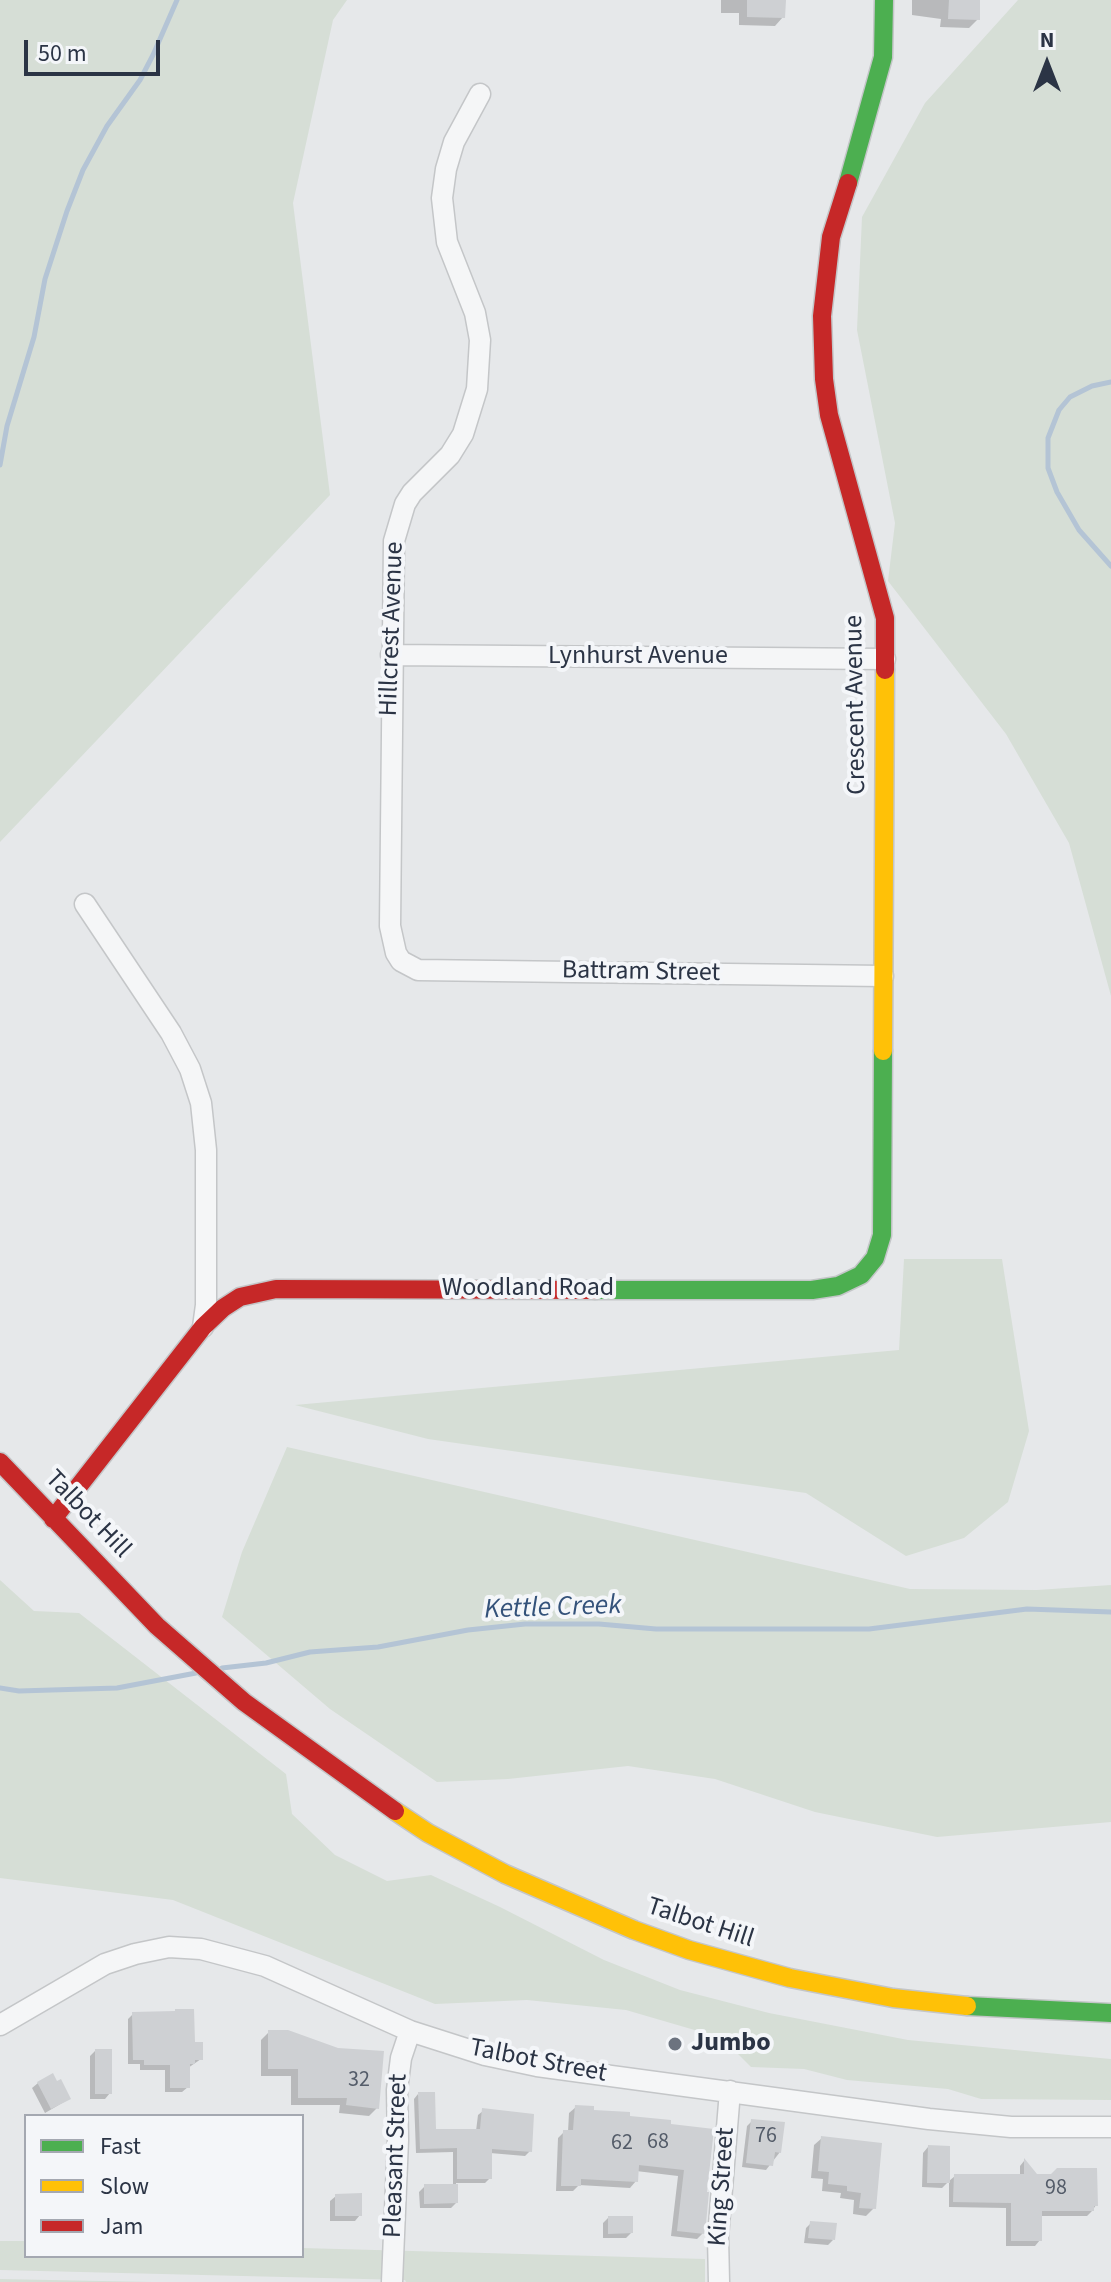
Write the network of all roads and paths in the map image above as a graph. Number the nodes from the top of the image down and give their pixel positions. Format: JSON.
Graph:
{"nodes":[{"id":1,"x":884,"y":0,"type":"edge"},
{"id":2,"x":480,"y":94,"type":"dead end"},
{"id":3,"x":391,"y":655,"type":"junction"},
{"id":4,"x":885,"y":659,"type":"junction"},
{"id":5,"x":85,"y":904,"type":"dead end"},
{"id":6,"x":401,"y":961,"type":"joint"},
{"id":7,"x":883,"y":976,"type":"junction"},
{"id":8,"x":861,"y":1275,"type":"joint"},
{"id":9,"x":203,"y":1327,"type":"junction"},
{"id":10,"x":0,"y":1462,"type":"edge"},
{"id":11,"x":53,"y":1519,"type":"junction"},
{"id":12,"x":1111,"y":2013,"type":"edge"},
{"id":13,"x":0,"y":2025,"type":"edge"},
{"id":14,"x":410,"y":2031,"type":"junction"},
{"id":15,"x":730,"y":2091,"type":"junction"},
{"id":16,"x":1111,"y":2127,"type":"edge"},
{"id":17,"x":392,"y":2282,"type":"edge"},
{"id":18,"x":719,"y":2282,"type":"edge"}],
"edges":[{"from":1,"to":4,"type":"street","name":"Crescent Avenue"},
{"from":2,"to":3,"type":"street","name":"Hillcrest Avenue"},
{"from":3,"to":4,"type":"street","name":"Lynhurst Avenue"},
{"from":3,"to":6,"type":"street","name":"Hillcrest Avenue"},
{"from":4,"to":7,"type":"street","name":"Crescent Avenue"},
{"from":5,"to":9,"type":"street"},
{"from":6,"to":7,"type":"street","name":"Battram Street"},
{"from":7,"to":8,"type":"street","name":"Crescent Avenue"},
{"from":8,"to":9,"type":"street","name":"Woodland Road"},
{"from":9,"to":11,"type":"street","name":"Woodland Road"},
{"from":10,"to":11,"type":"street","name":"Talbot Hill"},
{"from":11,"to":12,"type":"street","name":"Talbot Hill"},
{"from":13,"to":14,"type":"street","name":"Talbot Street"},
{"from":14,"to":15,"type":"street","name":"Talbot Street"},
{"from":14,"to":17,"type":"street","name":"Pleasant Street"},
{"from":15,"to":16,"type":"street","name":"Talbot Street"},
{"from":15,"to":18,"type":"street","name":"King Street"}]}
